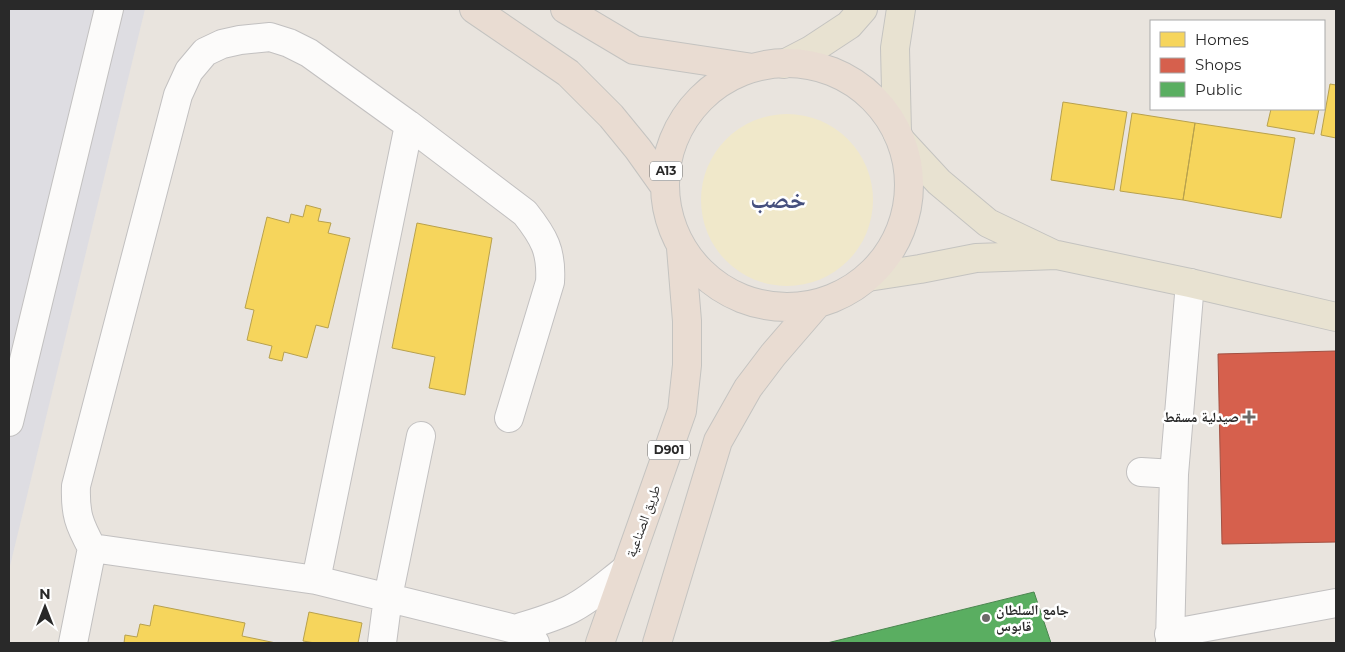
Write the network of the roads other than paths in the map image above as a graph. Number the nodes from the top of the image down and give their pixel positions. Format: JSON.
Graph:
{"nodes":[{"id":1,"x":109,"y":9,"type":"edge"},
{"id":2,"x":474,"y":9,"type":"edge"},
{"id":3,"x":565,"y":9,"type":"edge"},
{"id":4,"x":863,"y":9,"type":"edge"},
{"id":5,"x":900,"y":9,"type":"edge"},
{"id":6,"x":784,"y":64,"type":"junction"},
{"id":7,"x":753,"y":68,"type":"junction"},
{"id":8,"x":408,"y":125,"type":"junction"},
{"id":9,"x":899,"y":137,"type":"junction"},
{"id":10,"x":665,"y":187,"type":"junction"},
{"id":11,"x":682,"y":248,"type":"junction"},
{"id":12,"x":1056,"y":256,"type":"junction"},
{"id":13,"x":868,"y":277,"type":"junction"},
{"id":14,"x":1190,"y":283,"type":"junction"},
{"id":15,"x":817,"y":304,"type":"junction"},
{"id":16,"x":1336,"y":317,"type":"edge"},
{"id":17,"x":509,"y":418,"type":"dead end"},
{"id":18,"x":9,"y":422,"type":"edge"},
{"id":19,"x":421,"y":436,"type":"dead end"},
{"id":20,"x":1141,"y":472,"type":"dead end"},
{"id":21,"x":1174,"y":474,"type":"junction"},
{"id":22,"x":92,"y":548,"type":"junction"},
{"id":23,"x":625,"y":570,"type":"junction"},
{"id":24,"x":316,"y":580,"type":"junction"},
{"id":25,"x":388,"y":597,"type":"junction"},
{"id":26,"x":1336,"y":604,"type":"edge"},
{"id":27,"x":525,"y":636,"type":"edge"},
{"id":28,"x":1170,"y":639,"type":"edge"},
{"id":29,"x":73,"y":643,"type":"edge"},
{"id":30,"x":382,"y":643,"type":"edge"},
{"id":31,"x":600,"y":643,"type":"edge"},
{"id":32,"x":657,"y":643,"type":"edge"}],
"edges":[{"from":1,"to":18,"type":"street"},
{"from":2,"to":10,"type":"highway","number":"A13"},
{"from":3,"to":7,"type":"highway","number":"A13"},
{"from":4,"to":6,"type":"main road"},
{"from":5,"to":9,"type":"main road"},
{"from":6,"to":7,"type":"highway","number":"A13"},
{"from":6,"to":9,"type":"highway","number":"A13"},
{"from":7,"to":10,"type":"highway","number":"A13"},
{"from":8,"to":17,"type":"street"},
{"from":8,"to":22,"type":"street"},
{"from":8,"to":24,"type":"street"},
{"from":9,"to":12,"type":"main road"},
{"from":9,"to":13,"type":"highway","number":"A13"},
{"from":10,"to":11,"type":"highway","number":"A13"},
{"from":11,"to":15,"type":"highway","number":"A13"},
{"from":11,"to":23,"type":"highway","name":"طريق الصناعية","number":"D901"},
{"from":12,"to":13,"type":"main road"},
{"from":12,"to":14,"type":"main road"},
{"from":13,"to":15,"type":"highway","number":"A13"},
{"from":14,"to":16,"type":"main road"},
{"from":14,"to":21,"type":"street"},
{"from":15,"to":32,"type":"highway"},
{"from":19,"to":25,"type":"street"},
{"from":20,"to":21,"type":"street"},
{"from":21,"to":28,"type":"street"},
{"from":22,"to":24,"type":"street"},
{"from":22,"to":29,"type":"street"},
{"from":23,"to":27,"type":"street"},
{"from":23,"to":31,"type":"highway","name":"طريق الصناعية","number":"D901"},
{"from":24,"to":25,"type":"street"},
{"from":25,"to":27,"type":"street"},
{"from":25,"to":30,"type":"street"},
{"from":26,"to":28,"type":"street"}]}
